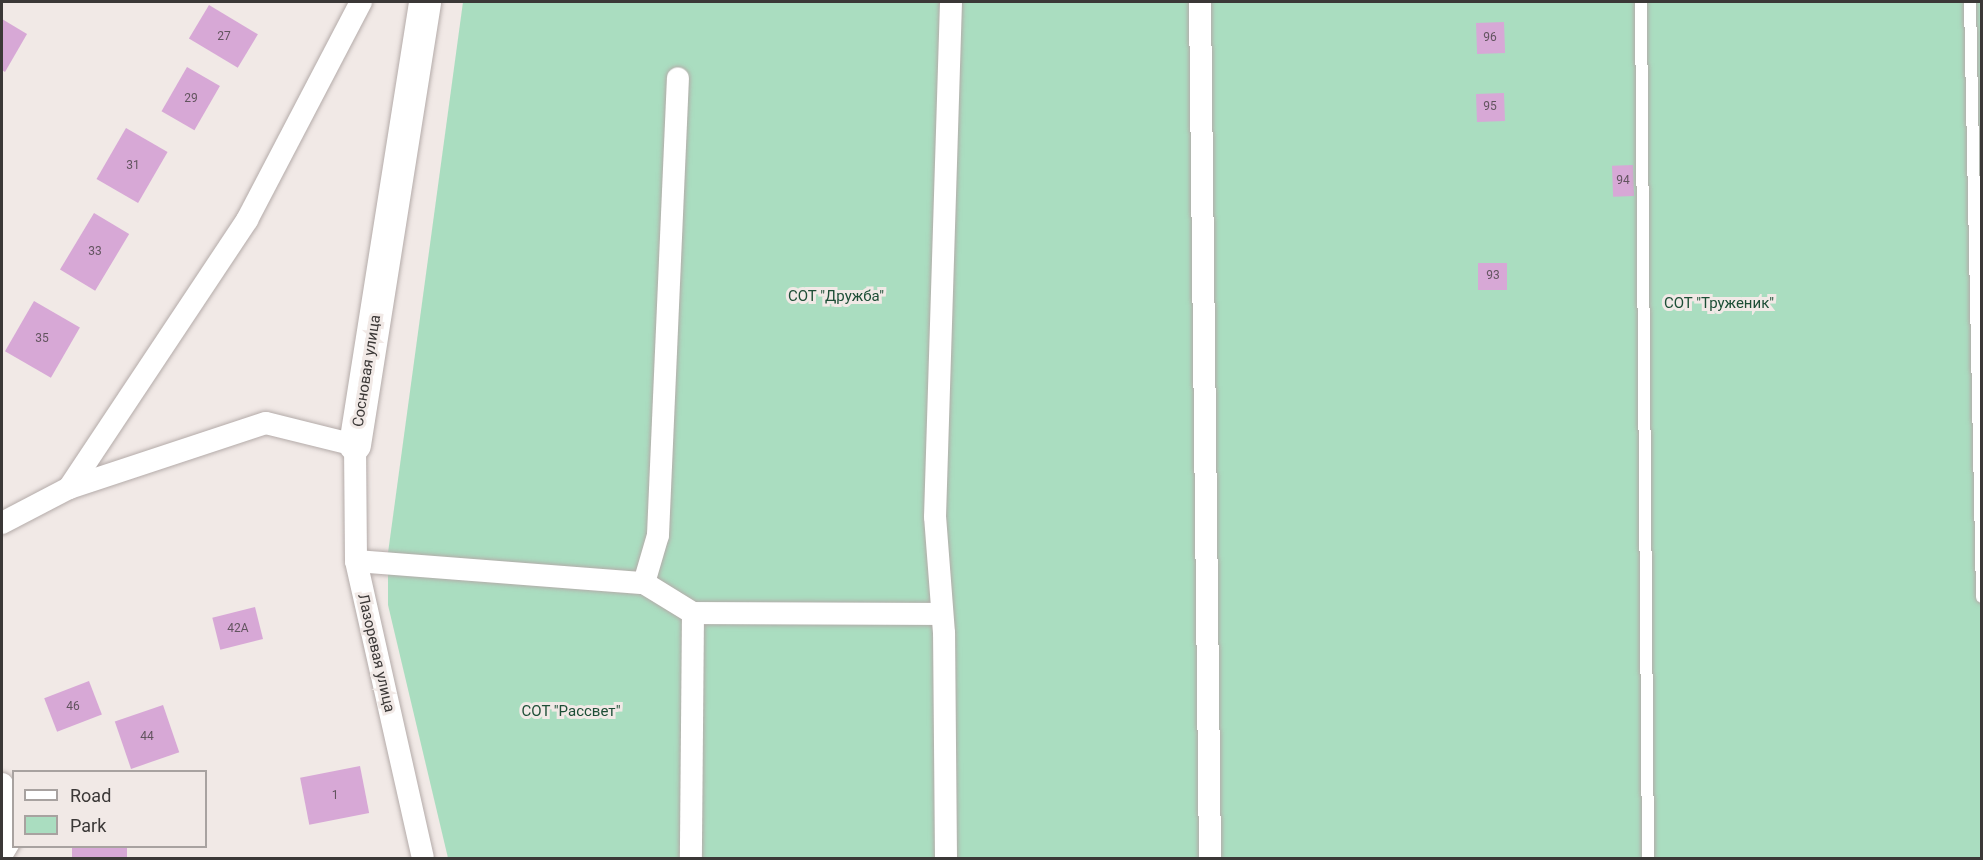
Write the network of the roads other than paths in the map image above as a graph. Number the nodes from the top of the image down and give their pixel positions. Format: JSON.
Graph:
{"nodes":[{"id":1,"x":361,"y":2,"type":"edge"},
{"id":2,"x":425,"y":2,"type":"edge"},
{"id":3,"x":951,"y":2,"type":"edge"},
{"id":4,"x":1200,"y":2,"type":"edge"},
{"id":5,"x":1641,"y":2,"type":"edge"},
{"id":6,"x":1970,"y":2,"type":"edge"},
{"id":7,"x":678,"y":78,"type":"dead end"},
{"id":8,"x":356,"y":445,"type":"junction"},
{"id":9,"x":69,"y":488,"type":"junction"},
{"id":10,"x":2,"y":523,"type":"edge"},
{"id":11,"x":356,"y":561,"type":"junction"},
{"id":12,"x":644,"y":584,"type":"junction"},
{"id":13,"x":1982,"y":597,"type":"edge"},
{"id":14,"x":693,"y":613,"type":"junction"},
{"id":15,"x":942,"y":614,"type":"junction"},
{"id":16,"x":2,"y":784,"type":"edge"},
{"id":17,"x":2,"y":854,"type":"edge"},
{"id":18,"x":423,"y":858,"type":"edge"},
{"id":19,"x":691,"y":858,"type":"edge"},
{"id":20,"x":946,"y":858,"type":"edge"},
{"id":21,"x":1210,"y":858,"type":"edge"},
{"id":22,"x":1648,"y":858,"type":"edge"}],
"edges":[{"from":1,"to":9,"type":"street","name":"Сосновая улица"},
{"from":2,"to":8,"type":"street","name":"Сосновая улица"},
{"from":3,"to":15,"type":"street"},
{"from":4,"to":21,"type":"street"},
{"from":5,"to":22,"type":"lane"},
{"from":6,"to":13,"type":"lane"},
{"from":7,"to":12,"type":"street"},
{"from":8,"to":9,"type":"street","name":"Сосновая улица"},
{"from":8,"to":11,"type":"street","name":"Лазоревая улица"},
{"from":9,"to":10,"type":"street","name":"Сосновая улица"},
{"from":11,"to":12,"type":"street"},
{"from":11,"to":18,"type":"street","name":"Лазоревая улица"},
{"from":12,"to":14,"type":"street"},
{"from":14,"to":15,"type":"street"},
{"from":14,"to":19,"type":"street"},
{"from":15,"to":20,"type":"street"},
{"from":16,"to":17,"type":"street"}]}
